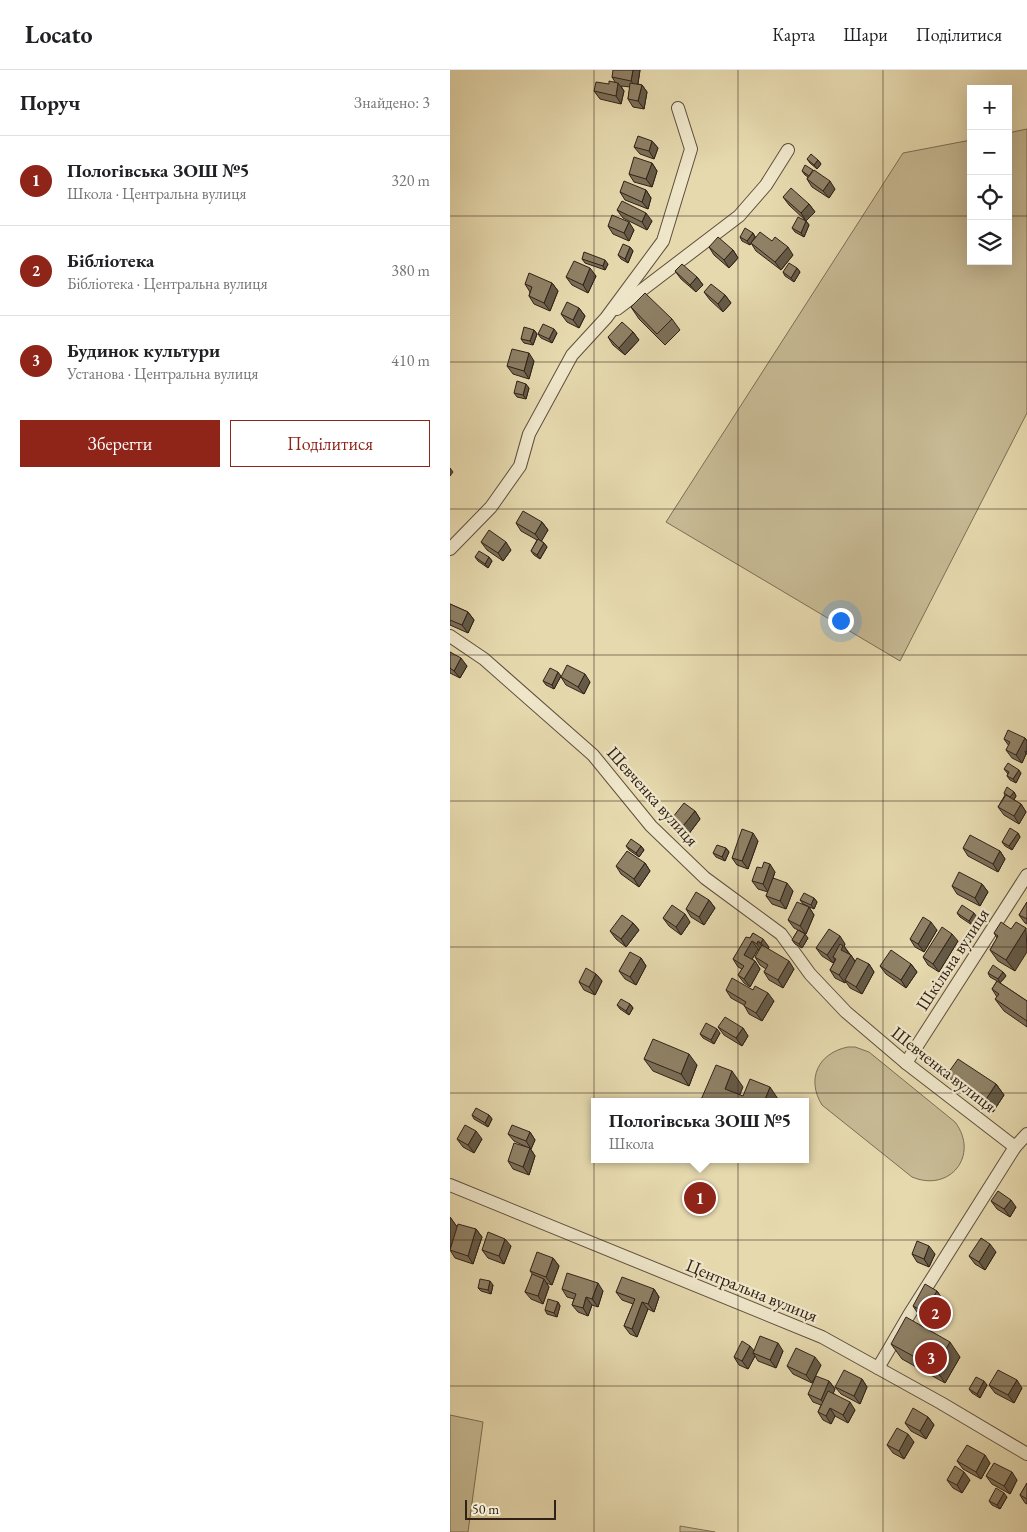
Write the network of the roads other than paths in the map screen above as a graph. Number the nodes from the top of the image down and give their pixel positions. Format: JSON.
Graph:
{"nodes":[{"id":1,"x":678,"y":108,"type":"dead end"},
{"id":2,"x":788,"y":150,"type":"dead end"},
{"id":3,"x":606,"y":318,"type":"junction"},
{"id":4,"x":450,"y":549,"type":"edge"},
{"id":5,"x":450,"y":636,"type":"edge"},
{"id":6,"x":1027,"y":875,"type":"edge"},
{"id":7,"x":906,"y":1063,"type":"junction"},
{"id":8,"x":1027,"y":1134,"type":"edge"},
{"id":9,"x":1015,"y":1147,"type":"junction"},
{"id":10,"x":450,"y":1185,"type":"edge"},
{"id":11,"x":878,"y":1368,"type":"junction"},
{"id":12,"x":1027,"y":1454,"type":"edge"}],
"edges":[{"from":1,"to":3,"type":"street"},
{"from":2,"to":3,"type":"street"},
{"from":3,"to":4,"type":"street"},
{"from":5,"to":7,"type":"street","name":"Шевченка вулиця"},
{"from":6,"to":7,"type":"street","name":"Шкільна вулиця"},
{"from":7,"to":9,"type":"street","name":"Шевченка вулиця"},
{"from":8,"to":9,"type":"street"},
{"from":9,"to":11,"type":"street"},
{"from":10,"to":11,"type":"street","name":"Центральна вулиця"},
{"from":11,"to":12,"type":"street","name":"Центральна вулиця"}]}
